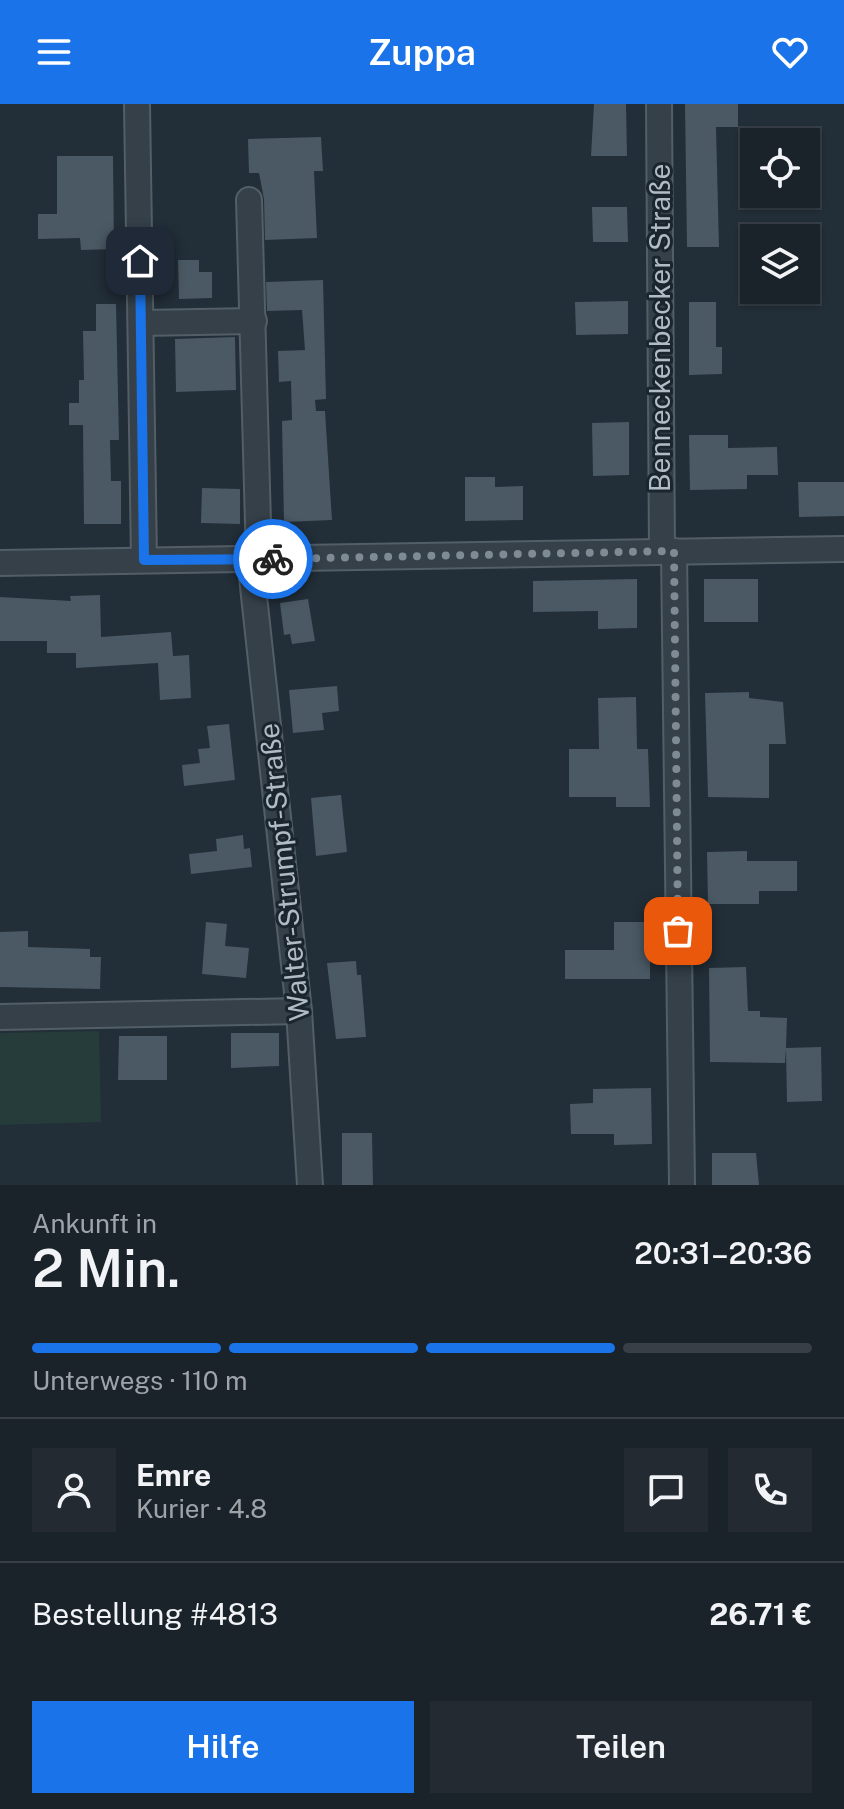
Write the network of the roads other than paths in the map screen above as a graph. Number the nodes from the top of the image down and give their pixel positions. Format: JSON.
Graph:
{"nodes":[{"id":1,"x":137,"y":104,"type":"edge"},
{"id":2,"x":659,"y":104,"type":"edge"},
{"id":3,"x":249,"y":200,"type":"dead end"},
{"id":4,"x":254,"y":321,"type":"junction"},
{"id":5,"x":141,"y":323,"type":"junction"},
{"id":6,"x":844,"y":549,"type":"edge"},
{"id":7,"x":668,"y":551,"type":"junction"},
{"id":8,"x":255,"y":559,"type":"junction"},
{"id":9,"x":144,"y":560,"type":"junction"},
{"id":10,"x":0,"y":563,"type":"edge"},
{"id":11,"x":299,"y":1011,"type":"junction"},
{"id":12,"x":0,"y":1017,"type":"edge"},
{"id":13,"x":310,"y":1185,"type":"edge"},
{"id":14,"x":682,"y":1185,"type":"edge"}],
"edges":[{"from":1,"to":5,"type":"street"},
{"from":2,"to":7,"type":"street","name":"Benneckenbecker Straße"},
{"from":3,"to":4,"type":"street","name":"Walter-Strumpf-Straße"},
{"from":4,"to":5,"type":"street"},
{"from":4,"to":8,"type":"street","name":"Walter-Strumpf-Straße"},
{"from":5,"to":9,"type":"street"},
{"from":6,"to":7,"type":"street"},
{"from":7,"to":8,"type":"street"},
{"from":7,"to":14,"type":"street","name":"Benneckenbecker Straße"},
{"from":8,"to":9,"type":"street"},
{"from":8,"to":11,"type":"street","name":"Walter-Strumpf-Straße"},
{"from":9,"to":10,"type":"street"},
{"from":11,"to":12,"type":"street"},
{"from":11,"to":13,"type":"street","name":"Walter-Strumpf-Straße"}]}
